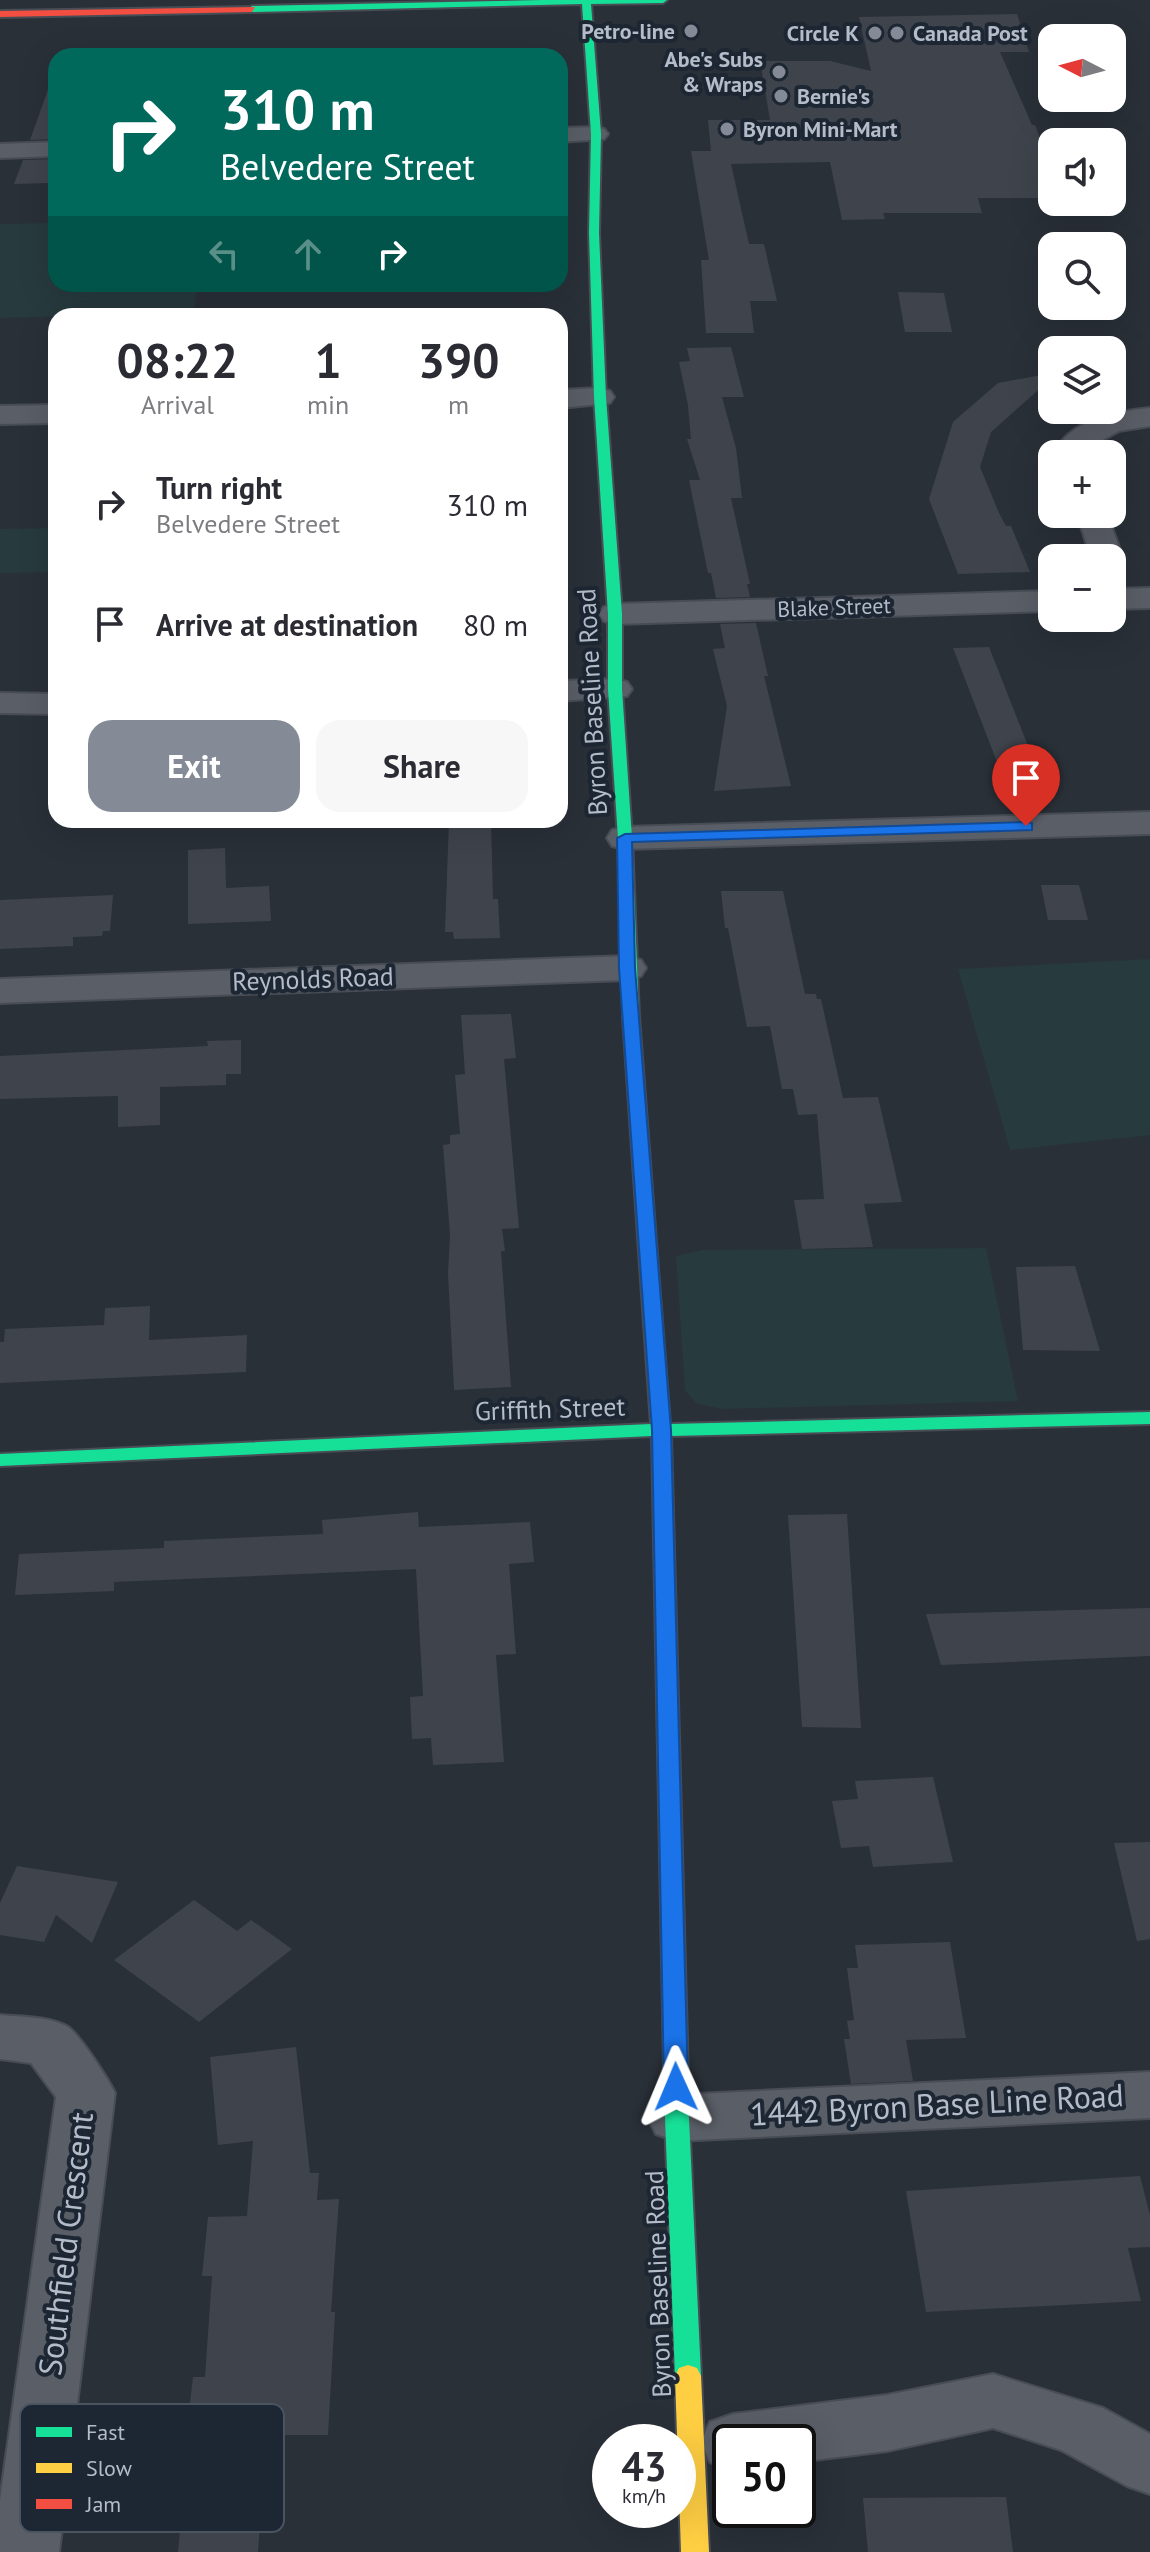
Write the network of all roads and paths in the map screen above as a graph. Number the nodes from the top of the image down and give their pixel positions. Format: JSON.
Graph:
{"nodes":[{"id":1,"x":663,"y":0,"type":"edge"},
{"id":2,"x":586,"y":1,"type":"edge"},
{"id":3,"x":0,"y":14,"type":"edge"},
{"id":4,"x":596,"y":134,"type":"junction"},
{"id":5,"x":568,"y":135,"type":"edge"},
{"id":6,"x":48,"y":149,"type":"edge"},
{"id":7,"x":0,"y":151,"type":"edge"},
{"id":8,"x":600,"y":397,"type":"junction"},
{"id":9,"x":568,"y":399,"type":"edge"},
{"id":10,"x":48,"y":414,"type":"edge"},
{"id":11,"x":0,"y":415,"type":"edge"},
{"id":12,"x":1150,"y":417,"type":"edge"},
{"id":13,"x":1080,"y":440,"type":"edge"},
{"id":14,"x":1038,"y":601,"type":"edge"},
{"id":15,"x":615,"y":614,"type":"junction"},
{"id":16,"x":615,"y":689,"type":"junction"},
{"id":17,"x":568,"y":691,"type":"edge"},
{"id":18,"x":0,"y":703,"type":"edge"},
{"id":19,"x":48,"y":704,"type":"edge"},
{"id":20,"x":1150,"y":823,"type":"edge"},
{"id":21,"x":625,"y":838,"type":"junction"},
{"id":22,"x":627,"y":968,"type":"junction"},
{"id":23,"x":0,"y":991,"type":"edge"},
{"id":24,"x":1150,"y":1418,"type":"edge"},
{"id":25,"x":661,"y":1430,"type":"junction"},
{"id":26,"x":0,"y":1460,"type":"edge"},
{"id":27,"x":0,"y":2037,"type":"edge"},
{"id":28,"x":1150,"y":2095,"type":"edge"},
{"id":29,"x":677,"y":2118,"type":"junction"},
{"id":30,"x":45,"y":2404,"type":"edge"},
{"id":31,"x":715,"y":2424,"type":"edge"},
{"id":32,"x":816,"y":2432,"type":"edge"},
{"id":33,"x":1150,"y":2466,"type":"edge"},
{"id":34,"x":712,"y":2472,"type":"edge"},
{"id":35,"x":29,"y":2532,"type":"edge"},
{"id":36,"x":26,"y":2552,"type":"edge"},
{"id":37,"x":695,"y":2552,"type":"edge"}],
"edges":[{"from":1,"to":2,"type":"main road"},
{"from":2,"to":3,"type":"main road"},
{"from":2,"to":4,"type":"main road","name":"Byron Baseline Road"},
{"from":4,"to":5,"type":"street"},
{"from":4,"to":8,"type":"main road","name":"Byron Baseline Road"},
{"from":6,"to":7,"type":"street"},
{"from":8,"to":9,"type":"street"},
{"from":8,"to":15,"type":"main road","name":"Byron Baseline Road"},
{"from":10,"to":11,"type":"street"},
{"from":12,"to":13,"type":"street"},
{"from":14,"to":15,"type":"street","name":"Blake Street"},
{"from":15,"to":16,"type":"main road","name":"Byron Baseline Road"},
{"from":16,"to":17,"type":"street"},
{"from":16,"to":21,"type":"main road","name":"Byron Baseline Road"},
{"from":18,"to":19,"type":"street"},
{"from":20,"to":21,"type":"street"},
{"from":21,"to":22,"type":"main road","name":"Byron Baseline Road"},
{"from":22,"to":23,"type":"street","name":"Reynolds Road"},
{"from":22,"to":25,"type":"main road","name":"Byron Baseline Road"},
{"from":24,"to":25,"type":"main road","name":"Griffith Street"},
{"from":25,"to":26,"type":"main road","name":"Griffith Street"},
{"from":25,"to":29,"type":"main road","name":"Byron Baseline Road"},
{"from":27,"to":30,"type":"street","name":"Southfield Crescent"},
{"from":28,"to":29,"type":"street","name":"1442 Byron Base Line Road"},
{"from":29,"to":31,"type":"main road","name":"Byron Baseline Road"},
{"from":32,"to":33,"type":"street"},
{"from":34,"to":37,"type":"main road","name":"Byron Baseline Road"},
{"from":35,"to":36,"type":"street","name":"Southfield Crescent"}]}
